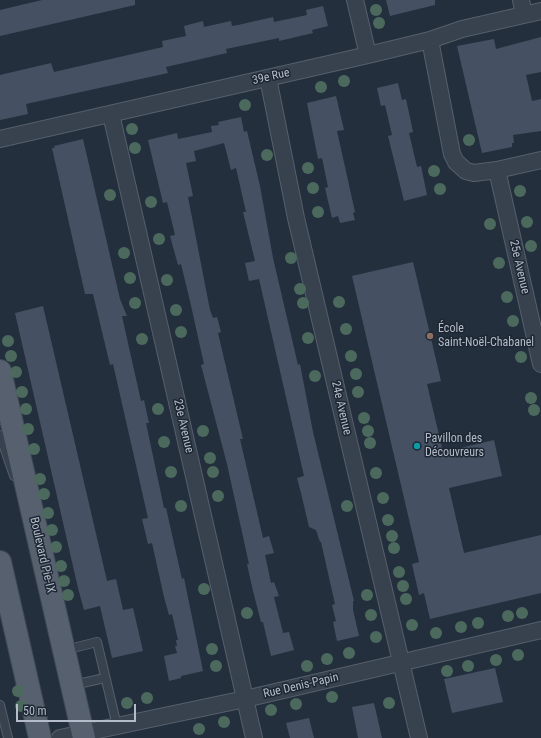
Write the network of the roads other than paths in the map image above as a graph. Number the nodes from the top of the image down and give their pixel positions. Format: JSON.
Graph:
{"nodes":[{"id":1,"x":355,"y":0,"type":"edge"},
{"id":2,"x":522,"y":8,"type":"edge"},
{"id":3,"x":541,"y":11,"type":"edge"},
{"id":4,"x":430,"y":40,"type":"junction"},
{"id":5,"x":368,"y":55,"type":"junction"},
{"id":6,"x":268,"y":78,"type":"junction"},
{"id":7,"x":111,"y":114,"type":"junction"},
{"id":8,"x":0,"y":139,"type":"edge"},
{"id":9,"x":541,"y":160,"type":"edge"},
{"id":10,"x":497,"y":170,"type":"junction"},
{"id":11,"x":541,"y":364,"type":"edge"},
{"id":12,"x":0,"y":371,"type":"edge"},
{"id":13,"x":0,"y":435,"type":"edge"},
{"id":14,"x":42,"y":556,"type":"junction"},
{"id":15,"x":0,"y":562,"type":"edge"},
{"id":16,"x":4,"y":596,"type":"edge"},
{"id":17,"x":541,"y":630,"type":"edge"},
{"id":18,"x":64,"y":650,"type":"junction"},
{"id":19,"x":402,"y":662,"type":"junction"},
{"id":20,"x":105,"y":678,"type":"junction"},
{"id":21,"x":72,"y":685,"type":"junction"},
{"id":22,"x":245,"y":699,"type":"junction"},
{"id":23,"x":0,"y":705,"type":"edge"},
{"id":24,"x":117,"y":726,"type":"junction"},
{"id":25,"x":84,"y":736,"type":"edge"},
{"id":26,"x":8,"y":738,"type":"edge"},
{"id":27,"x":40,"y":738,"type":"edge"},
{"id":28,"x":60,"y":738,"type":"edge"},
{"id":29,"x":254,"y":738,"type":"edge"},
{"id":30,"x":419,"y":738,"type":"edge"}],
"edges":[{"from":1,"to":5,"type":"street"},
{"from":2,"to":3,"type":"street","name":"39e Rue"},
{"from":2,"to":4,"type":"street","name":"39e Rue"},
{"from":4,"to":5,"type":"street","name":"39e Rue"},
{"from":4,"to":10,"type":"street"},
{"from":5,"to":6,"type":"street","name":"39e Rue"},
{"from":6,"to":7,"type":"street","name":"39e Rue"},
{"from":6,"to":19,"type":"street","name":"24e Avenue"},
{"from":7,"to":8,"type":"street","name":"39e Rue"},
{"from":7,"to":22,"type":"street","name":"23e Avenue"},
{"from":9,"to":10,"type":"street"},
{"from":10,"to":11,"type":"street","name":"25e Avenue"},
{"from":12,"to":14,"type":"main road","name":"Boulevard Pie-IX"},
{"from":13,"to":14,"type":"lane"},
{"from":14,"to":18,"type":"main road","name":"Boulevard Pie-IX"},
{"from":15,"to":16,"type":"main road"},
{"from":16,"to":27,"type":"main road"},
{"from":17,"to":19,"type":"street","name":"Rue Denis-Papin"},
{"from":18,"to":20,"type":"lane"},
{"from":18,"to":21,"type":"main road","name":"Boulevard Pie-IX"},
{"from":19,"to":22,"type":"street","name":"Rue Denis-Papin"},
{"from":19,"to":30,"type":"street","name":"24e Avenue"},
{"from":20,"to":21,"type":"lane"},
{"from":20,"to":24,"type":"lane"},
{"from":21,"to":25,"type":"main road","name":"Boulevard Pie-IX"},
{"from":22,"to":24,"type":"street","name":"Rue Denis-Papin"},
{"from":22,"to":29,"type":"street","name":"23e Avenue"},
{"from":23,"to":26,"type":"lane"},
{"from":24,"to":25,"type":"street","name":"Rue Denis-Papin"},
{"from":25,"to":28,"type":"street","name":"Rue Denis-Papin"}]}
